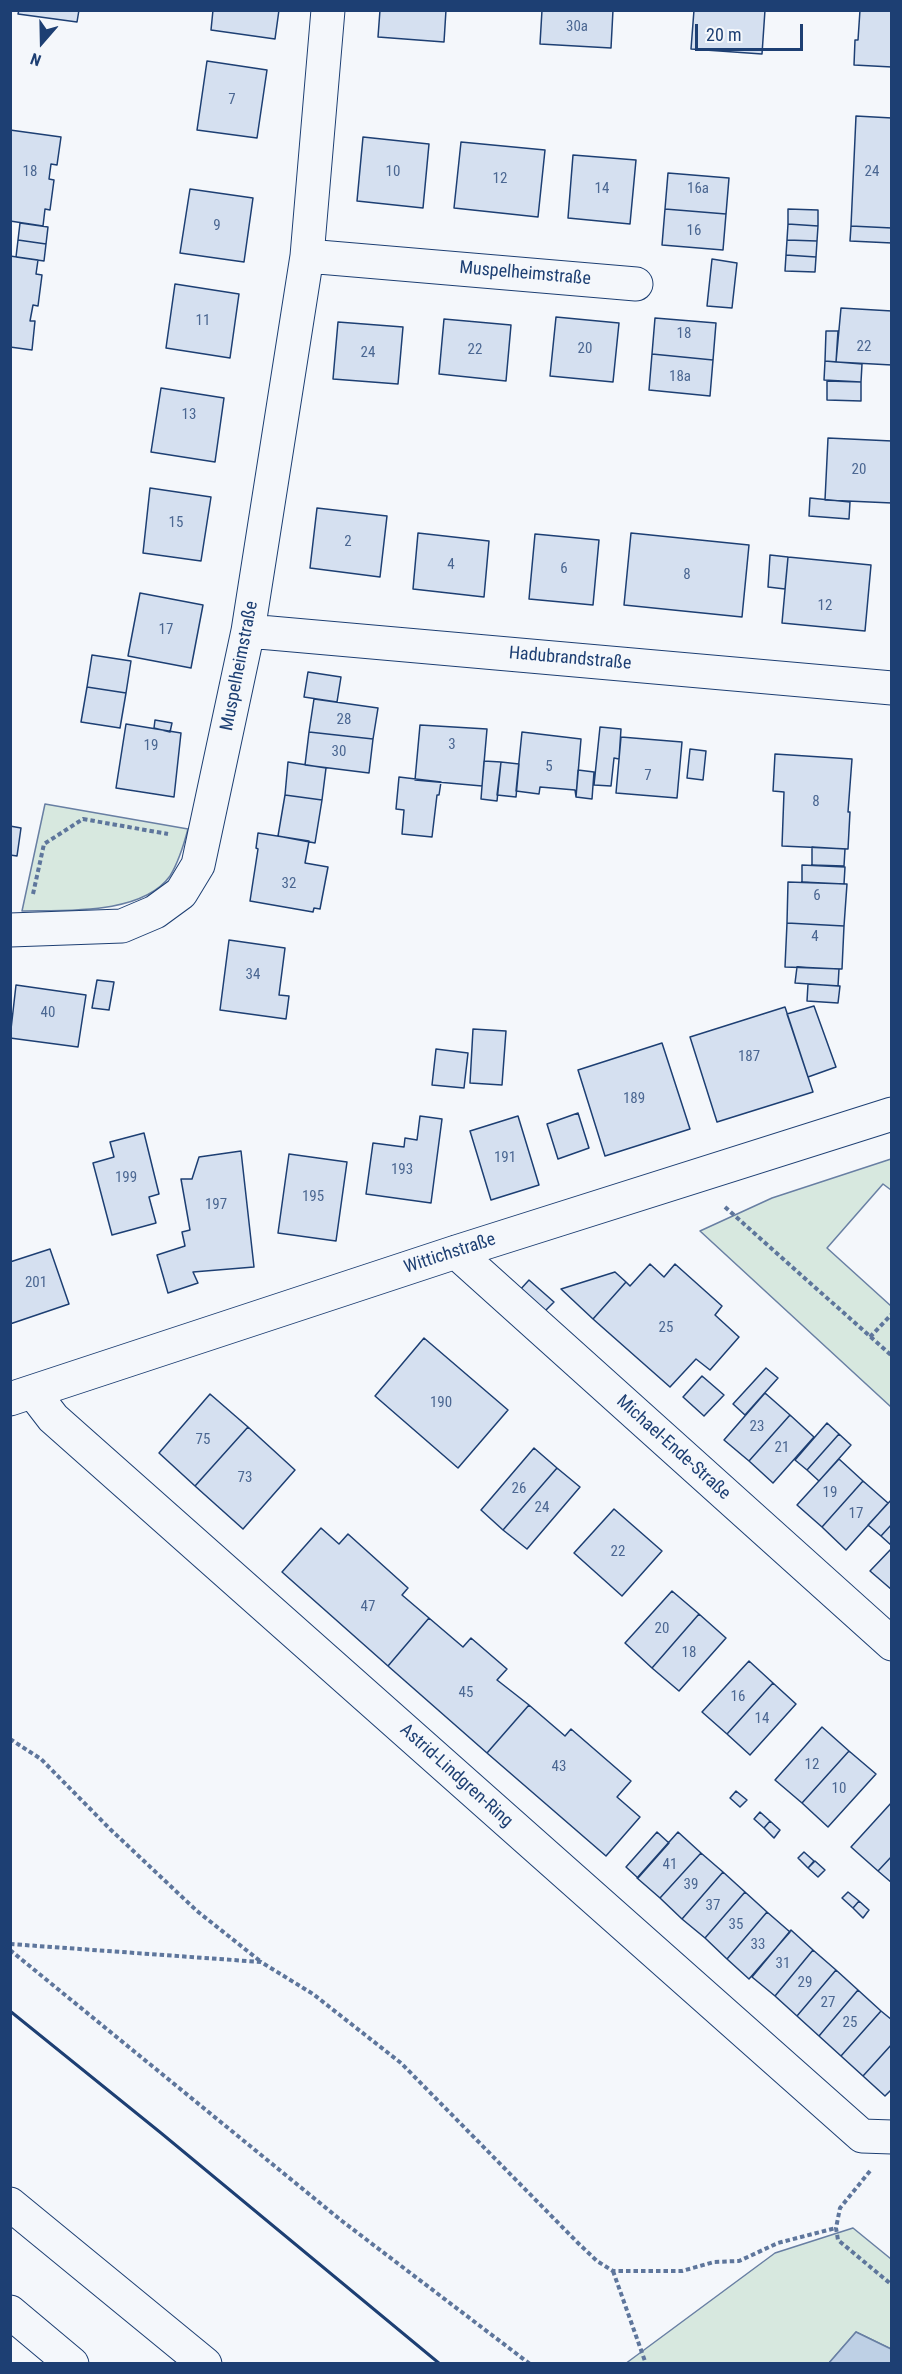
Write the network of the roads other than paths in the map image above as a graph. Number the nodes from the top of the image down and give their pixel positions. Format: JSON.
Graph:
{"nodes":[{"id":1,"x":328,"y":10,"type":"edge"},
{"id":2,"x":307,"y":256,"type":"junction"},
{"id":3,"x":636,"y":284,"type":"dead end"},
{"id":4,"x":248,"y":631,"type":"junction"},
{"id":5,"x":891,"y":688,"type":"edge"},
{"id":6,"x":18,"y":930,"type":"edge"},
{"id":7,"x":891,"y":1114,"type":"edge"},
{"id":8,"x":456,"y":1252,"type":"junction"},
{"id":9,"x":22,"y":1396,"type":"edge"},
{"id":10,"x":891,"y":1644,"type":"edge"},
{"id":11,"x":877,"y":2137,"type":"edge"},
{"id":12,"x":10,"y":2204,"type":"edge"},
{"id":13,"x":10,"y":2312,"type":"edge"},
{"id":14,"x":72,"y":2364,"type":"edge"},
{"id":15,"x":205,"y":2364,"type":"edge"}],
"edges":[{"from":1,"to":2,"type":"main road","name":"Muspelheimstraße"},
{"from":2,"to":3,"type":"main road","name":"Muspelheimstraße"},
{"from":2,"to":4,"type":"main road","name":"Muspelheimstraße"},
{"from":4,"to":5,"type":"main road","name":"Hadubrandstraße"},
{"from":4,"to":6,"type":"main road","name":"Muspelheimstraße"},
{"from":7,"to":8,"type":"main road","name":"Wittichstraße"},
{"from":8,"to":9,"type":"main road","name":"Wittichstraße"},
{"from":8,"to":10,"type":"main road","name":"Michael-Ende-Straße"},
{"from":9,"to":11,"type":"main road","name":"Astrid-Lindgren-Ring"},
{"from":12,"to":15,"type":"main road"},
{"from":13,"to":14,"type":"main road"}]}
